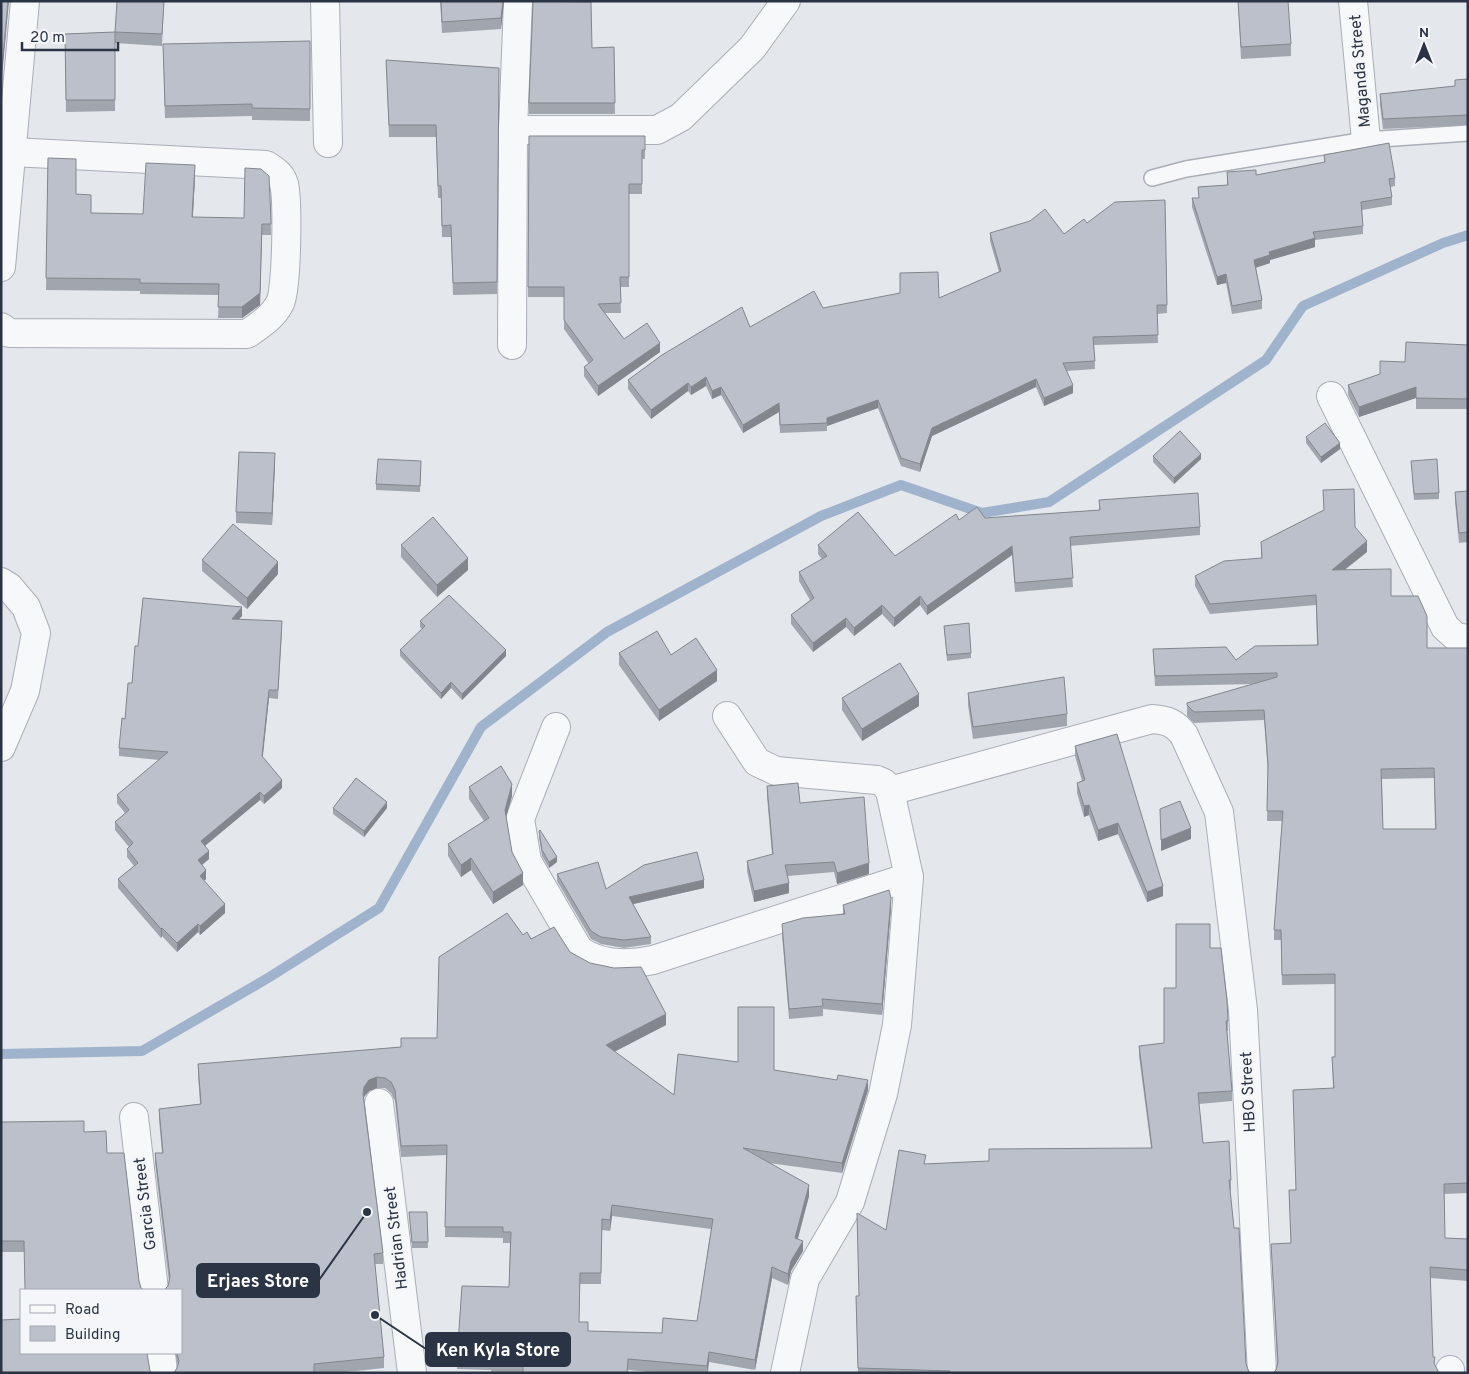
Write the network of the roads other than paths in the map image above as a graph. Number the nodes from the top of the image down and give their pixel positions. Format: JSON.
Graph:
{"nodes":[{"id":1,"x":25,"y":1,"type":"edge"},
{"id":2,"x":325,"y":1,"type":"edge"},
{"id":3,"x":518,"y":1,"type":"edge"},
{"id":4,"x":786,"y":1,"type":"edge"},
{"id":5,"x":1353,"y":1,"type":"edge"},
{"id":6,"x":513,"y":130,"type":"junction"},
{"id":7,"x":1468,"y":133,"type":"edge"},
{"id":8,"x":1366,"y":140,"type":"junction"},
{"id":9,"x":328,"y":143,"type":"dead end"},
{"id":10,"x":12,"y":152,"type":"junction"},
{"id":11,"x":1152,"y":178,"type":"dead end"},
{"id":12,"x":1,"y":267,"type":"edge"},
{"id":13,"x":1,"y":327,"type":"edge"},
{"id":14,"x":512,"y":345,"type":"dead end"},
{"id":15,"x":1331,"y":396,"type":"dead end"},
{"id":16,"x":1,"y":582,"type":"edge"},
{"id":17,"x":1468,"y":639,"type":"edge"},
{"id":18,"x":727,"y":716,"type":"dead end"},
{"id":19,"x":556,"y":727,"type":"dead end"},
{"id":20,"x":1,"y":747,"type":"edge"},
{"id":21,"x":890,"y":791,"type":"junction"},
{"id":22,"x":908,"y":877,"type":"junction"},
{"id":23,"x":379,"y":1102,"type":"dead end"},
{"id":24,"x":134,"y":1117,"type":"dead end"},
{"id":25,"x":154,"y":1289,"type":"edge"},
{"id":26,"x":161,"y":1354,"type":"edge"},
{"id":27,"x":163,"y":1373,"type":"edge"},
{"id":28,"x":412,"y":1373,"type":"edge"},
{"id":29,"x":785,"y":1373,"type":"edge"},
{"id":30,"x":1262,"y":1373,"type":"edge"}],
"edges":[{"from":1,"to":10,"type":"street"},
{"from":2,"to":9,"type":"street"},
{"from":3,"to":6,"type":"street"},
{"from":4,"to":6,"type":"street"},
{"from":5,"to":8,"type":"street","name":"Maganda Street"},
{"from":6,"to":14,"type":"street"},
{"from":7,"to":8,"type":"lane"},
{"from":8,"to":11,"type":"lane"},
{"from":10,"to":12,"type":"street"},
{"from":10,"to":13,"type":"street"},
{"from":15,"to":17,"type":"street"},
{"from":16,"to":20,"type":"street"},
{"from":18,"to":21,"type":"street"},
{"from":19,"to":22,"type":"street"},
{"from":21,"to":22,"type":"street"},
{"from":21,"to":30,"type":"street","name":"HBO Street"},
{"from":22,"to":29,"type":"street"},
{"from":23,"to":28,"type":"street","name":"Hadrian Street"},
{"from":24,"to":25,"type":"street","name":"Garcia Street"},
{"from":26,"to":27,"type":"street"}]}
